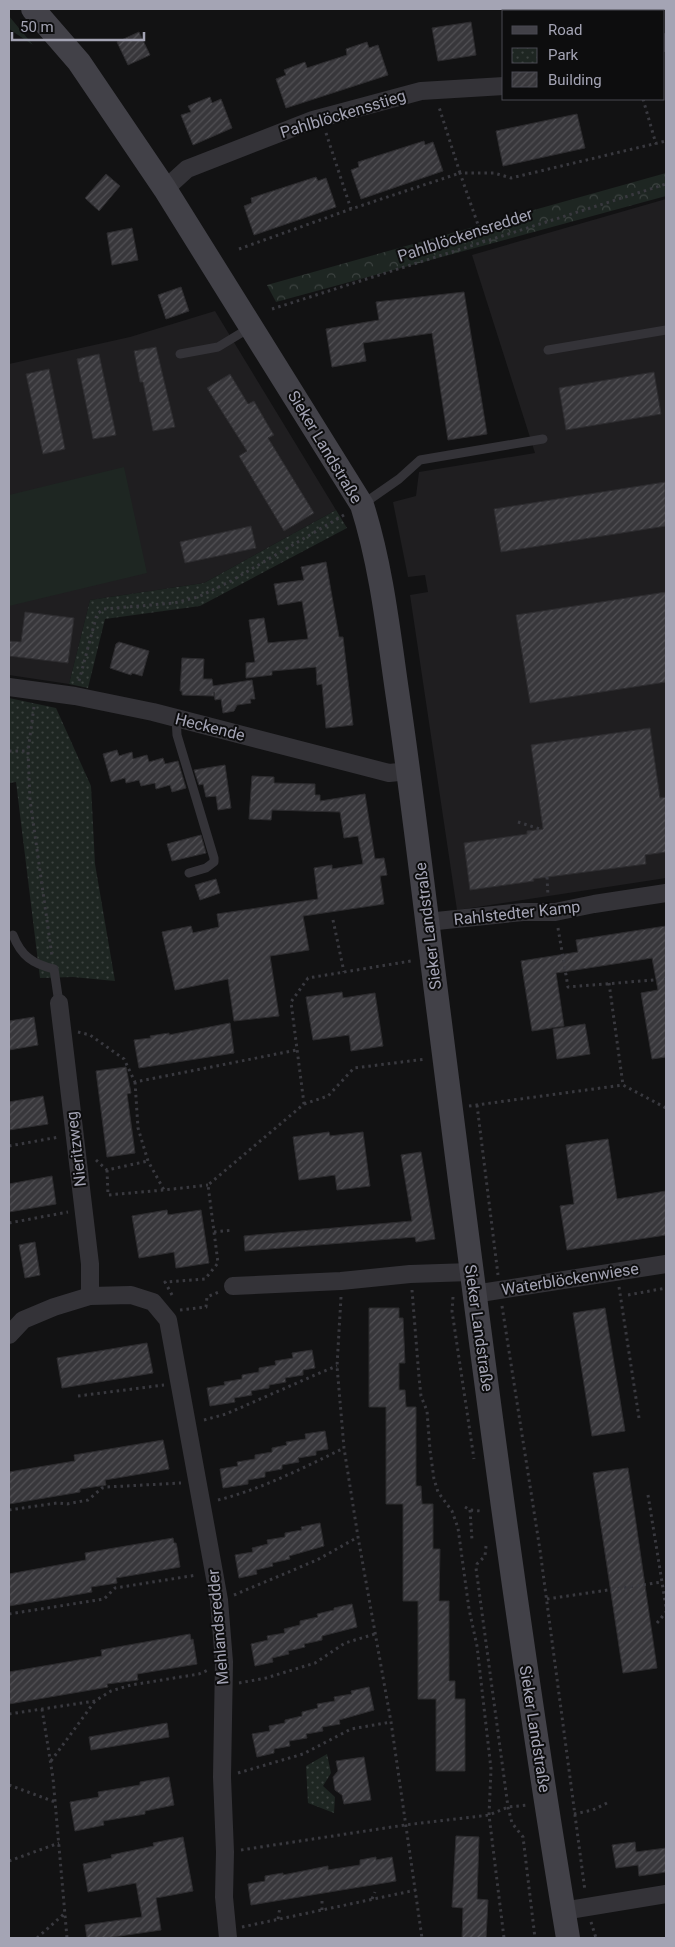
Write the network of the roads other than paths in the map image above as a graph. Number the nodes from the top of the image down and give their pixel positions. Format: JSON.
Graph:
{"nodes":[{"id":1,"x":33,"y":9,"type":"edge"},
{"id":2,"x":502,"y":86,"type":"edge"},
{"id":3,"x":165,"y":189,"type":"junction"},
{"id":4,"x":251,"y":327,"type":"junction"},
{"id":5,"x":666,"y":330,"type":"edge"},
{"id":6,"x":548,"y":350,"type":"dead end"},
{"id":7,"x":180,"y":354,"type":"dead end"},
{"id":8,"x":543,"y":439,"type":"dead end"},
{"id":9,"x":353,"y":510,"type":"junction"},
{"id":10,"x":9,"y":687,"type":"edge"},
{"id":11,"x":176,"y":718,"type":"junction"},
{"id":12,"x":409,"y":771,"type":"junction"},
{"id":13,"x":189,"y":873,"type":"dead end"},
{"id":14,"x":666,"y":893,"type":"edge"},
{"id":15,"x":427,"y":922,"type":"junction"},
{"id":16,"x":13,"y":936,"type":"dead end"},
{"id":17,"x":59,"y":1003,"type":"joint"},
{"id":18,"x":666,"y":1264,"type":"edge"},
{"id":19,"x":473,"y":1283,"type":"junction"},
{"id":20,"x":233,"y":1286,"type":"road end"},
{"id":21,"x":90,"y":1296,"type":"junction"},
{"id":22,"x":10,"y":1333,"type":"edge"},
{"id":23,"x":666,"y":1894,"type":"edge"},
{"id":24,"x":563,"y":1911,"type":"junction"},
{"id":25,"x":227,"y":1934,"type":"edge"},
{"id":26,"x":568,"y":1938,"type":"edge"}],
"edges":[{"from":1,"to":3,"type":"main road","name":"Sieker Landstraße"},
{"from":2,"to":3,"type":"street","name":"Pahlblöckensstieg"},
{"from":3,"to":4,"type":"main road","name":"Sieker Landstraße"},
{"from":4,"to":7,"type":"lane"},
{"from":4,"to":9,"type":"main road","name":"Sieker Landstraße"},
{"from":5,"to":6,"type":"lane"},
{"from":8,"to":9,"type":"lane"},
{"from":9,"to":12,"type":"main road","name":"Sieker Landstraße"},
{"from":10,"to":11,"type":"street","name":"Heckende"},
{"from":11,"to":12,"type":"street","name":"Heckende"},
{"from":11,"to":13,"type":"lane"},
{"from":12,"to":15,"type":"main road","name":"Sieker Landstraße"},
{"from":14,"to":15,"type":"street","name":"Rahlstedter Kamp"},
{"from":15,"to":19,"type":"main road","name":"Sieker Landstraße"},
{"from":16,"to":17,"type":"lane"},
{"from":17,"to":21,"type":"street","name":"Nieritzweg"},
{"from":18,"to":19,"type":"street","name":"Waterblöckenwiese"},
{"from":19,"to":20,"type":"street"},
{"from":19,"to":24,"type":"main road","name":"Sieker Landstraße"},
{"from":21,"to":22,"type":"street"},
{"from":21,"to":25,"type":"street","name":"Mehlandsredder"},
{"from":23,"to":24,"type":"street"},
{"from":24,"to":26,"type":"main road","name":"Sieker Landstraße"}]}
